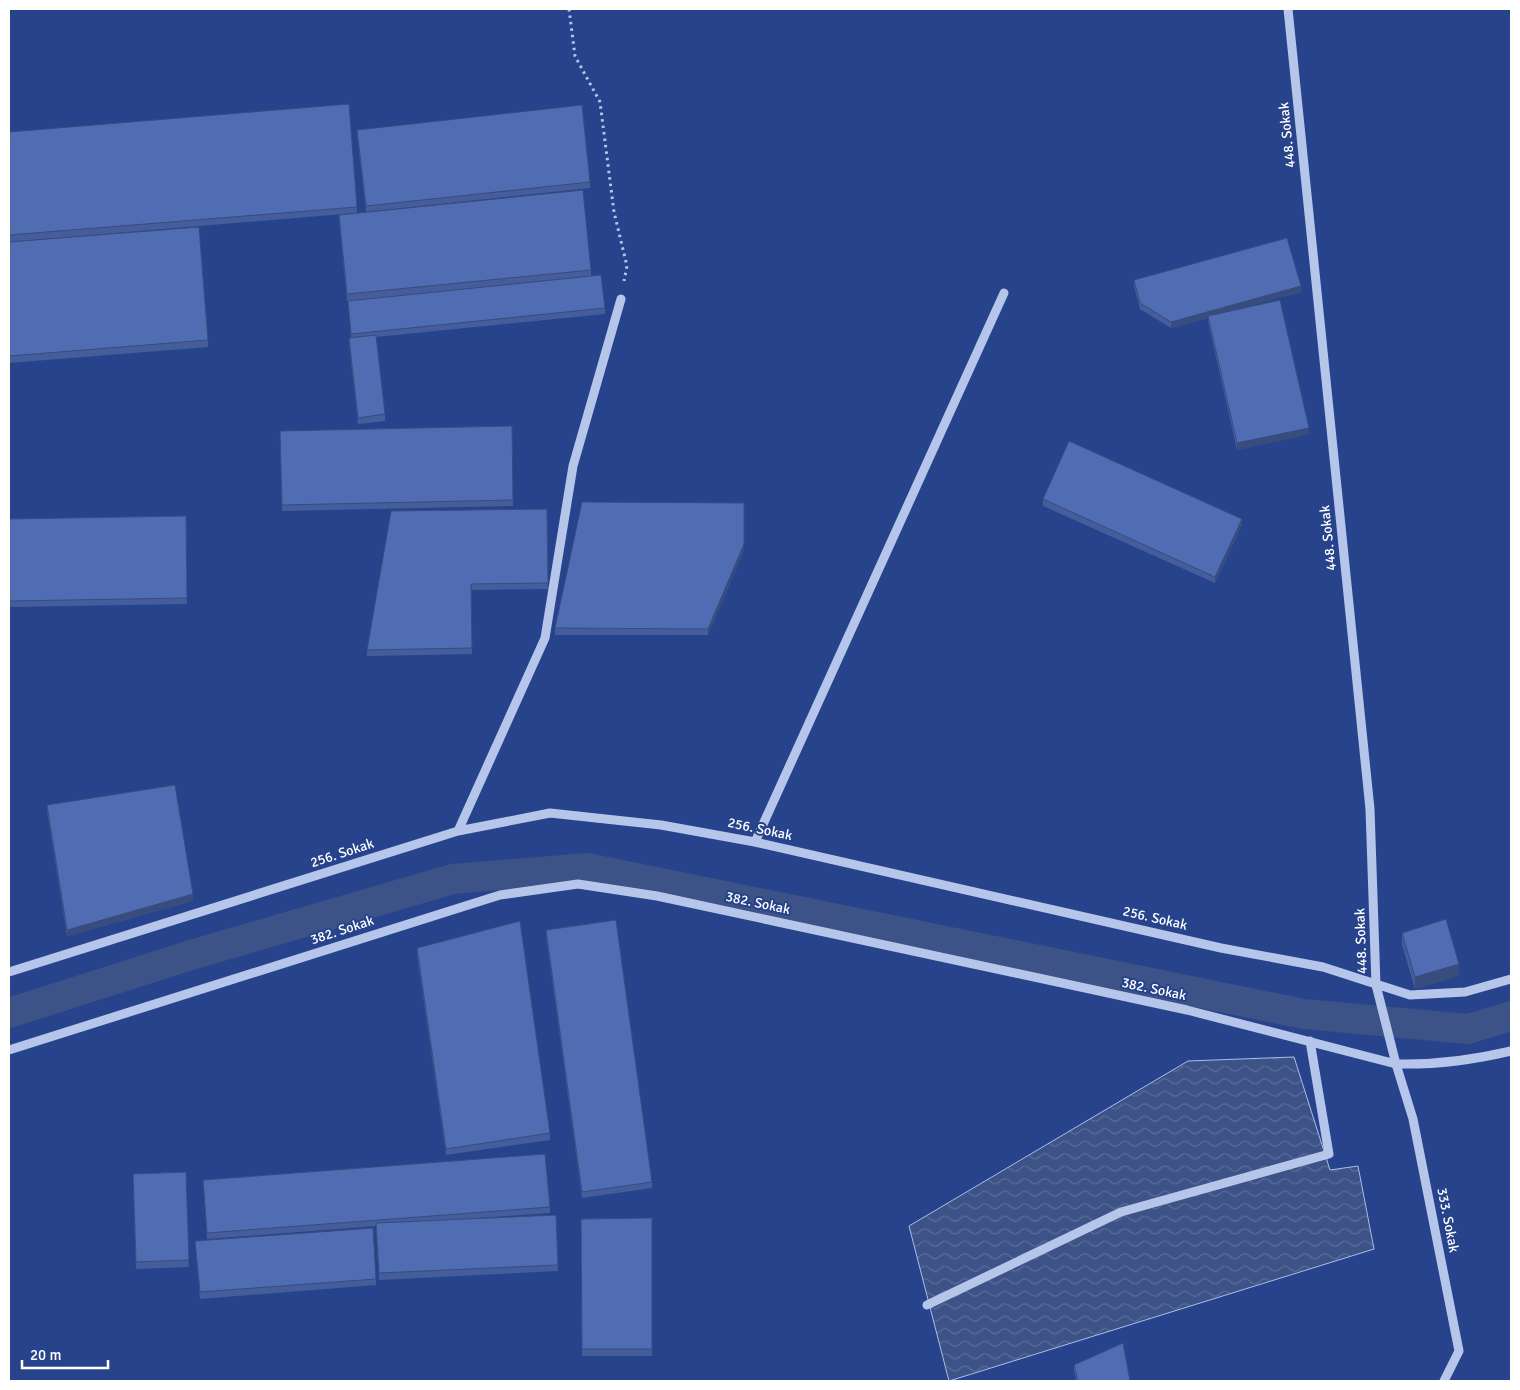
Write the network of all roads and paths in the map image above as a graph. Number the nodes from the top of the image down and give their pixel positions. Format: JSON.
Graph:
{"nodes":[{"id":1,"x":569,"y":9,"type":"edge"},
{"id":2,"x":1288,"y":9,"type":"edge"},
{"id":3,"x":1004,"y":293,"type":"dead end"},
{"id":4,"x":620,"y":299,"type":"joint"},
{"id":5,"x":458,"y":830,"type":"junction"},
{"id":6,"x":754,"y":842,"type":"junction"},
{"id":7,"x":9,"y":972,"type":"edge"},
{"id":8,"x":1511,"y":979,"type":"edge"},
{"id":9,"x":1376,"y":985,"type":"junction"},
{"id":10,"x":1310,"y":1041,"type":"junction"},
{"id":11,"x":9,"y":1050,"type":"edge"},
{"id":12,"x":1511,"y":1051,"type":"edge"},
{"id":13,"x":1396,"y":1064,"type":"junction"},
{"id":14,"x":927,"y":1305,"type":"dead end"},
{"id":15,"x":1444,"y":1381,"type":"edge"}],
"edges":[{"from":1,"to":4,"type":"path"},
{"from":2,"to":9,"type":"street","name":"448. Sokak"},
{"from":3,"to":6,"type":"street"},
{"from":4,"to":5,"type":"street"},
{"from":5,"to":6,"type":"street","name":"256. Sokak"},
{"from":5,"to":7,"type":"street","name":"256. Sokak"},
{"from":6,"to":9,"type":"street","name":"256. Sokak"},
{"from":8,"to":9,"type":"street","name":"256. Sokak"},
{"from":9,"to":13,"type":"street","name":"448. Sokak"},
{"from":10,"to":11,"type":"street","name":"382. Sokak"},
{"from":10,"to":13,"type":"street","name":"382. Sokak"},
{"from":10,"to":14,"type":"street"},
{"from":12,"to":13,"type":"street","name":"382. Sokak"},
{"from":13,"to":15,"type":"street","name":"333. Sokak"}]}
